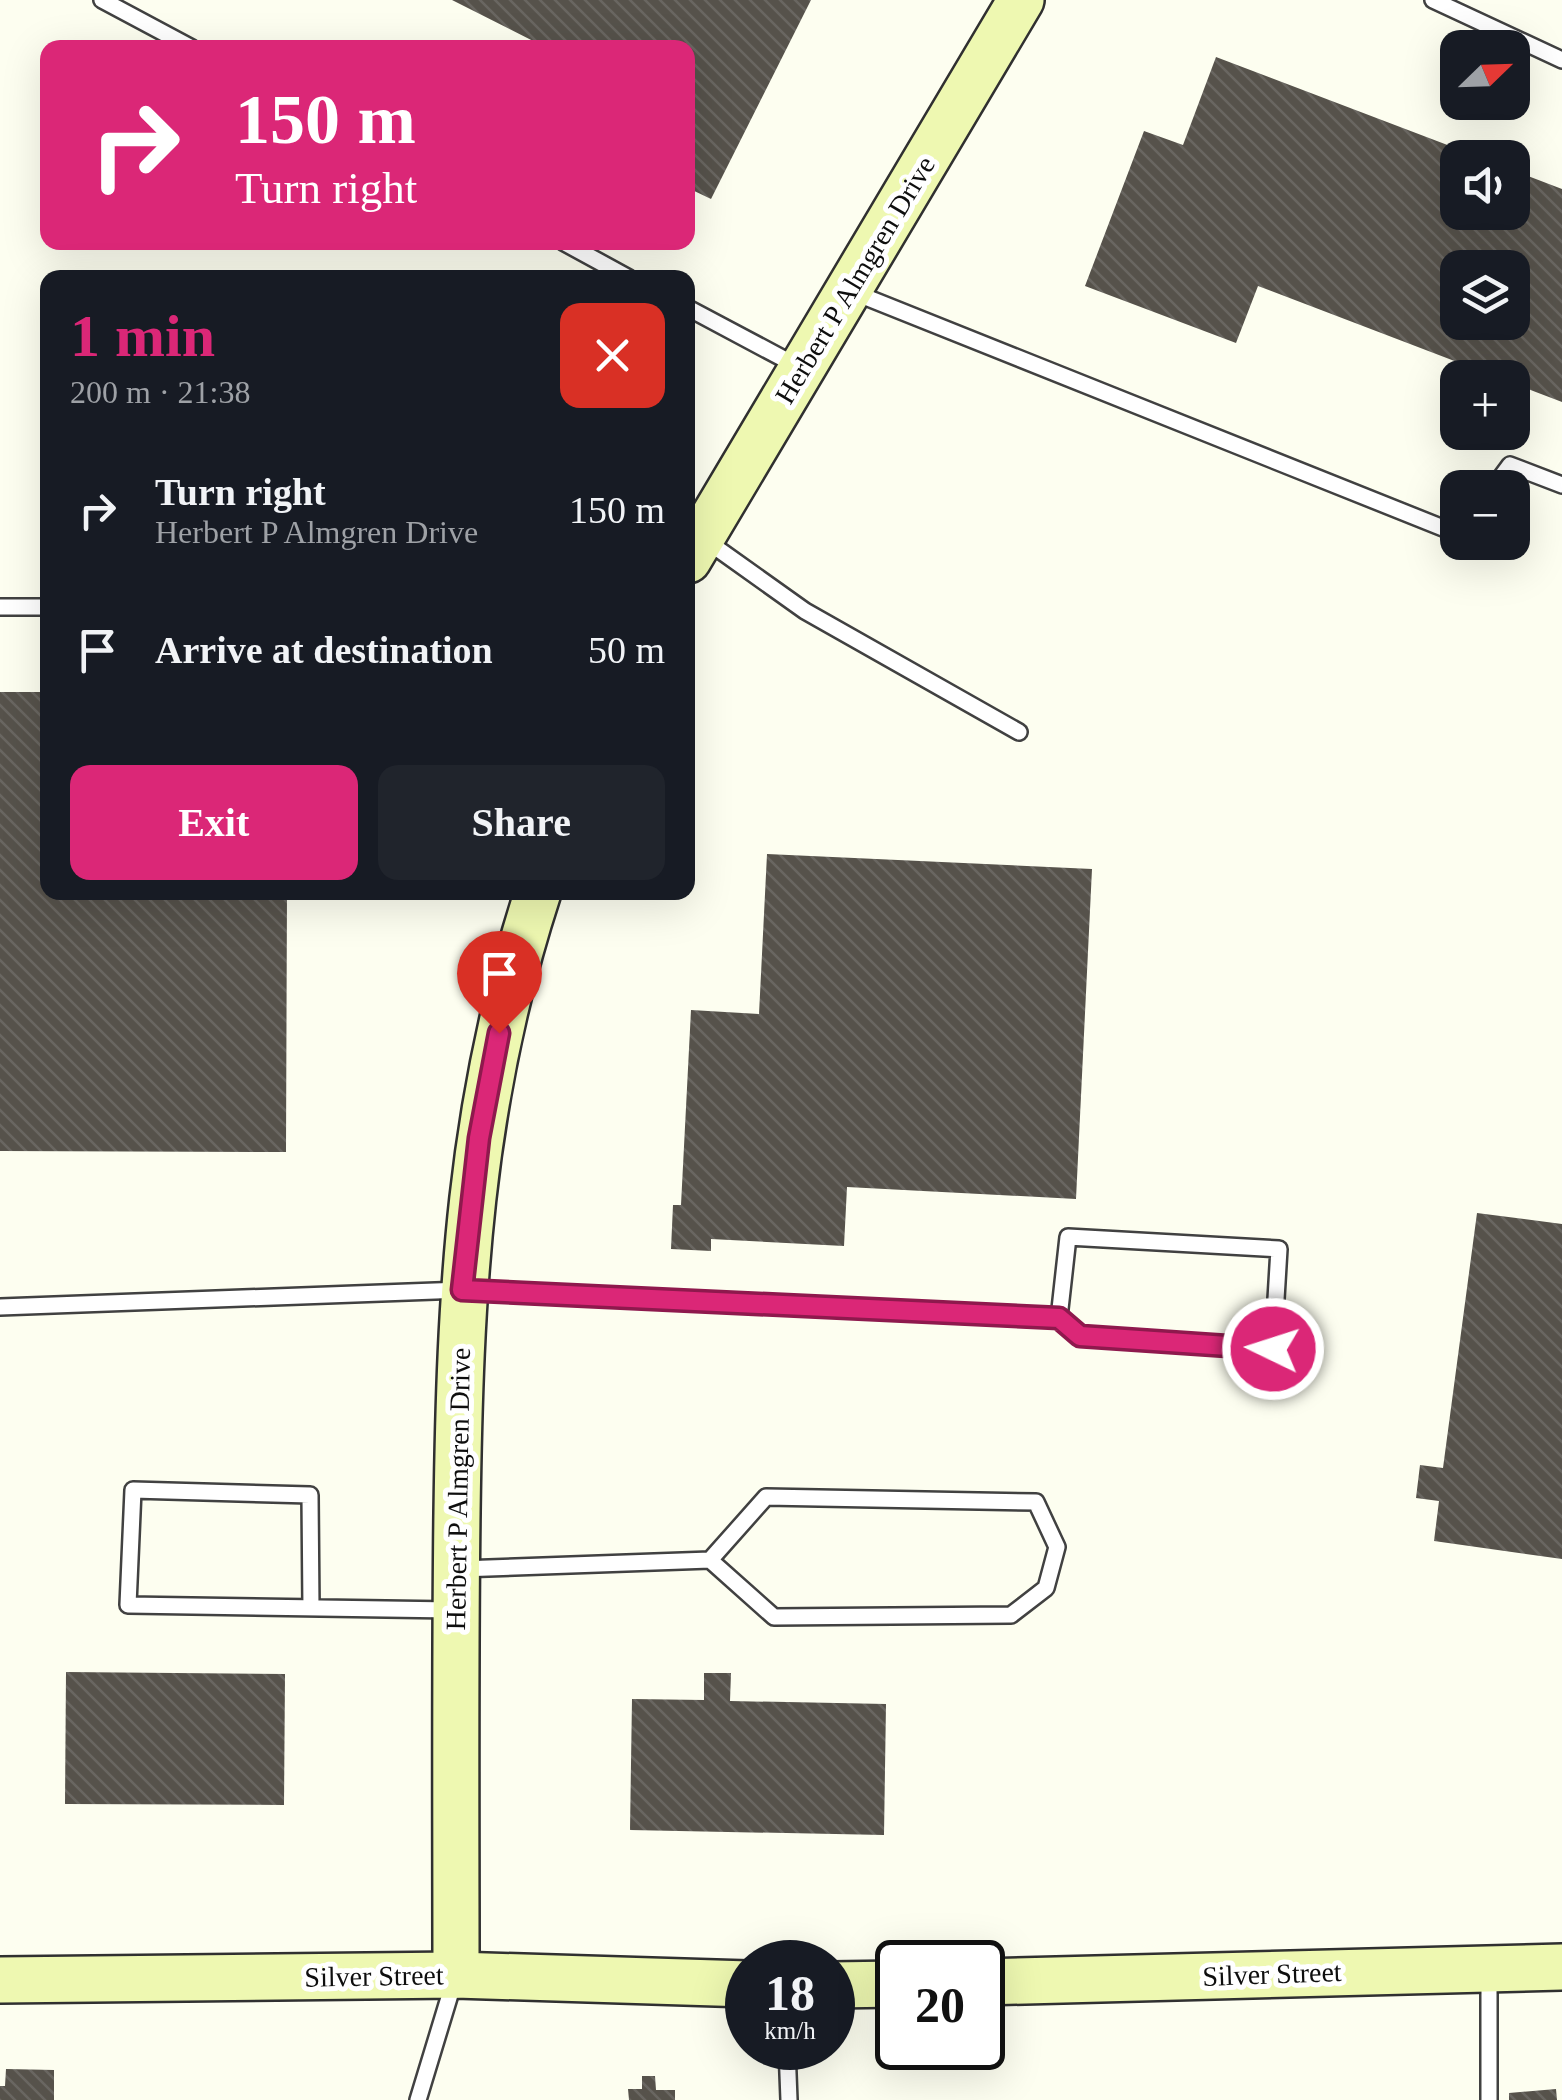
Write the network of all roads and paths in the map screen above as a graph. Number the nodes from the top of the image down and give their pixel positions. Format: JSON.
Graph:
{"nodes":[{"id":1,"x":102,"y":0,"type":"edge"},
{"id":2,"x":1021,"y":0,"type":"edge"},
{"id":3,"x":1433,"y":0,"type":"edge"},
{"id":4,"x":177,"y":40,"type":"edge"},
{"id":5,"x":1562,"y":60,"type":"edge"},
{"id":6,"x":578,"y":250,"type":"edge"},
{"id":7,"x":614,"y":270,"type":"edge"},
{"id":8,"x":849,"y":291,"type":"junction"},
{"id":9,"x":695,"y":312,"type":"edge"},
{"id":10,"x":802,"y":368,"type":"junction"},
{"id":11,"x":1530,"y":473,"type":"edge"},
{"id":12,"x":1562,"y":485,"type":"edge"},
{"id":13,"x":1440,"y":527,"type":"edge"},
{"id":14,"x":695,"y":546,"type":"edge"},
{"id":15,"x":695,"y":549,"type":"edge"},
{"id":16,"x":0,"y":606,"type":"edge"},
{"id":17,"x":40,"y":608,"type":"edge"},
{"id":18,"x":1019,"y":732,"type":"dead end"},
{"id":19,"x":536,"y":900,"type":"edge"},
{"id":20,"x":462,"y":1290,"type":"junction"},
{"id":21,"x":0,"y":1306,"type":"edge"},
{"id":22,"x":1059,"y":1318,"type":"junction"},
{"id":23,"x":710,"y":1560,"type":"junction"},
{"id":24,"x":456,"y":1590,"type":"junction"},
{"id":25,"x":311,"y":1608,"type":"junction"},
{"id":26,"x":1562,"y":1967,"type":"edge"},
{"id":27,"x":1489,"y":1968,"type":"junction"},
{"id":28,"x":456,"y":1974,"type":"junction"},
{"id":29,"x":0,"y":1980,"type":"edge"},
{"id":30,"x":1005,"y":1981,"type":"edge"},
{"id":31,"x":725,"y":1983,"type":"edge"},
{"id":32,"x":787,"y":2070,"type":"edge"},
{"id":33,"x":418,"y":2100,"type":"edge"},
{"id":34,"x":788,"y":2100,"type":"edge"},
{"id":35,"x":1489,"y":2100,"type":"edge"}],
"edges":[{"from":1,"to":4,"type":"lane"},
{"from":2,"to":8,"type":"street","name":"Herbert P Almgren Drive"},
{"from":3,"to":5,"type":"lane"},
{"from":6,"to":7,"type":"lane"},
{"from":8,"to":10,"type":"street","name":"Herbert P Almgren Drive"},
{"from":8,"to":13,"type":"lane"},
{"from":9,"to":10,"type":"lane"},
{"from":10,"to":14,"type":"street","name":"Herbert P Almgren Drive"},
{"from":11,"to":12,"type":"lane"},
{"from":15,"to":18,"type":"lane"},
{"from":16,"to":17,"type":"lane"},
{"from":19,"to":20,"type":"street","name":"Herbert P Almgren Drive"},
{"from":20,"to":21,"type":"lane"},
{"from":20,"to":22,"type":"lane"},
{"from":20,"to":24,"type":"street","name":"Herbert P Almgren Drive"},
{"from":22,"to":22,"type":"lane"},
{"from":23,"to":23,"type":"lane"},
{"from":23,"to":24,"type":"lane"},
{"from":24,"to":25,"type":"lane"},
{"from":24,"to":28,"type":"street","name":"Herbert P Almgren Drive"},
{"from":25,"to":25,"type":"lane"},
{"from":26,"to":27,"type":"street","name":"Silver Street"},
{"from":27,"to":30,"type":"street","name":"Silver Street"},
{"from":27,"to":35,"type":"lane"},
{"from":28,"to":29,"type":"street","name":"Silver Street"},
{"from":28,"to":31,"type":"street","name":"Silver Street"},
{"from":28,"to":33,"type":"lane"},
{"from":32,"to":34,"type":"lane"}]}
